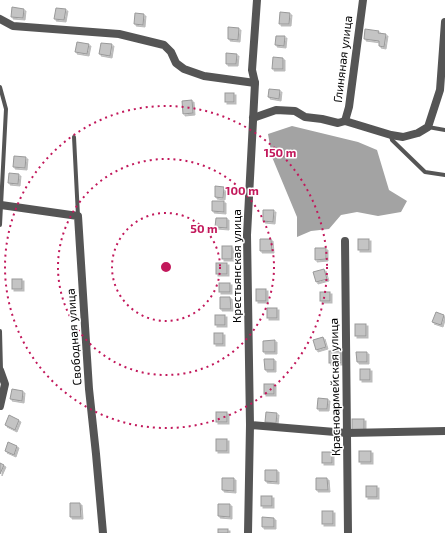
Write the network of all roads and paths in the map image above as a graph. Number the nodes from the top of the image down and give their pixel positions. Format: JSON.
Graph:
{"nodes":[{"id":1,"x":257,"y":0,"type":"edge"},
{"id":2,"x":363,"y":0,"type":"edge"},
{"id":3,"x":0,"y":19,"type":"edge"},
{"id":4,"x":445,"y":22,"type":"edge"},
{"id":5,"x":254,"y":83,"type":"junction"},
{"id":6,"x":0,"y":87,"type":"edge"},
{"id":7,"x":253,"y":118,"type":"junction"},
{"id":8,"x":345,"y":121,"type":"junction"},
{"id":9,"x":428,"y":127,"type":"junction"},
{"id":10,"x":445,"y":130,"type":"edge"},
{"id":11,"x":391,"y":135,"type":"junction"},
{"id":12,"x":74,"y":137,"type":"dead end"},
{"id":13,"x":445,"y":175,"type":"edge"},
{"id":14,"x":1,"y":205,"type":"edge"},
{"id":15,"x":78,"y":216,"type":"junction"},
{"id":16,"x":0,"y":225,"type":"edge"},
{"id":17,"x":345,"y":241,"type":"dead end"},
{"id":18,"x":0,"y":331,"type":"edge"},
{"id":19,"x":0,"y":370,"type":"edge"},
{"id":20,"x":0,"y":406,"type":"edge"},
{"id":21,"x":250,"y":425,"type":"junction"},
{"id":22,"x":445,"y":431,"type":"edge"},
{"id":23,"x":347,"y":433,"type":"junction"},
{"id":24,"x":102,"y":533,"type":"edge"},
{"id":25,"x":248,"y":533,"type":"edge"},
{"id":26,"x":348,"y":533,"type":"edge"}],
"edges":[{"from":1,"to":5,"type":"street","name":"Крестьянская улица"},
{"from":2,"to":8,"type":"street","name":"Глиняная улица"},
{"from":3,"to":5,"type":"street"},
{"from":4,"to":9,"type":"street"},
{"from":5,"to":7,"type":"street","name":"Крестьянская улица"},
{"from":6,"to":14,"type":"lane"},
{"from":7,"to":8,"type":"street"},
{"from":7,"to":21,"type":"street","name":"Крестьянская улица"},
{"from":8,"to":11,"type":"street"},
{"from":9,"to":10,"type":"lane"},
{"from":9,"to":11,"type":"street"},
{"from":11,"to":13,"type":"lane"},
{"from":12,"to":15,"type":"lane"},
{"from":14,"to":15,"type":"street"},
{"from":14,"to":16,"type":"lane"},
{"from":15,"to":24,"type":"street","name":"Свободная улица"},
{"from":17,"to":23,"type":"street","name":"Красноармейская улица"},
{"from":18,"to":19,"type":"lane"},
{"from":19,"to":20,"type":"street"},
{"from":21,"to":23,"type":"street"},
{"from":21,"to":25,"type":"street","name":"Крестьянская улица"},
{"from":22,"to":23,"type":"street"},
{"from":23,"to":26,"type":"street","name":"Красноармейская улица"}]}
